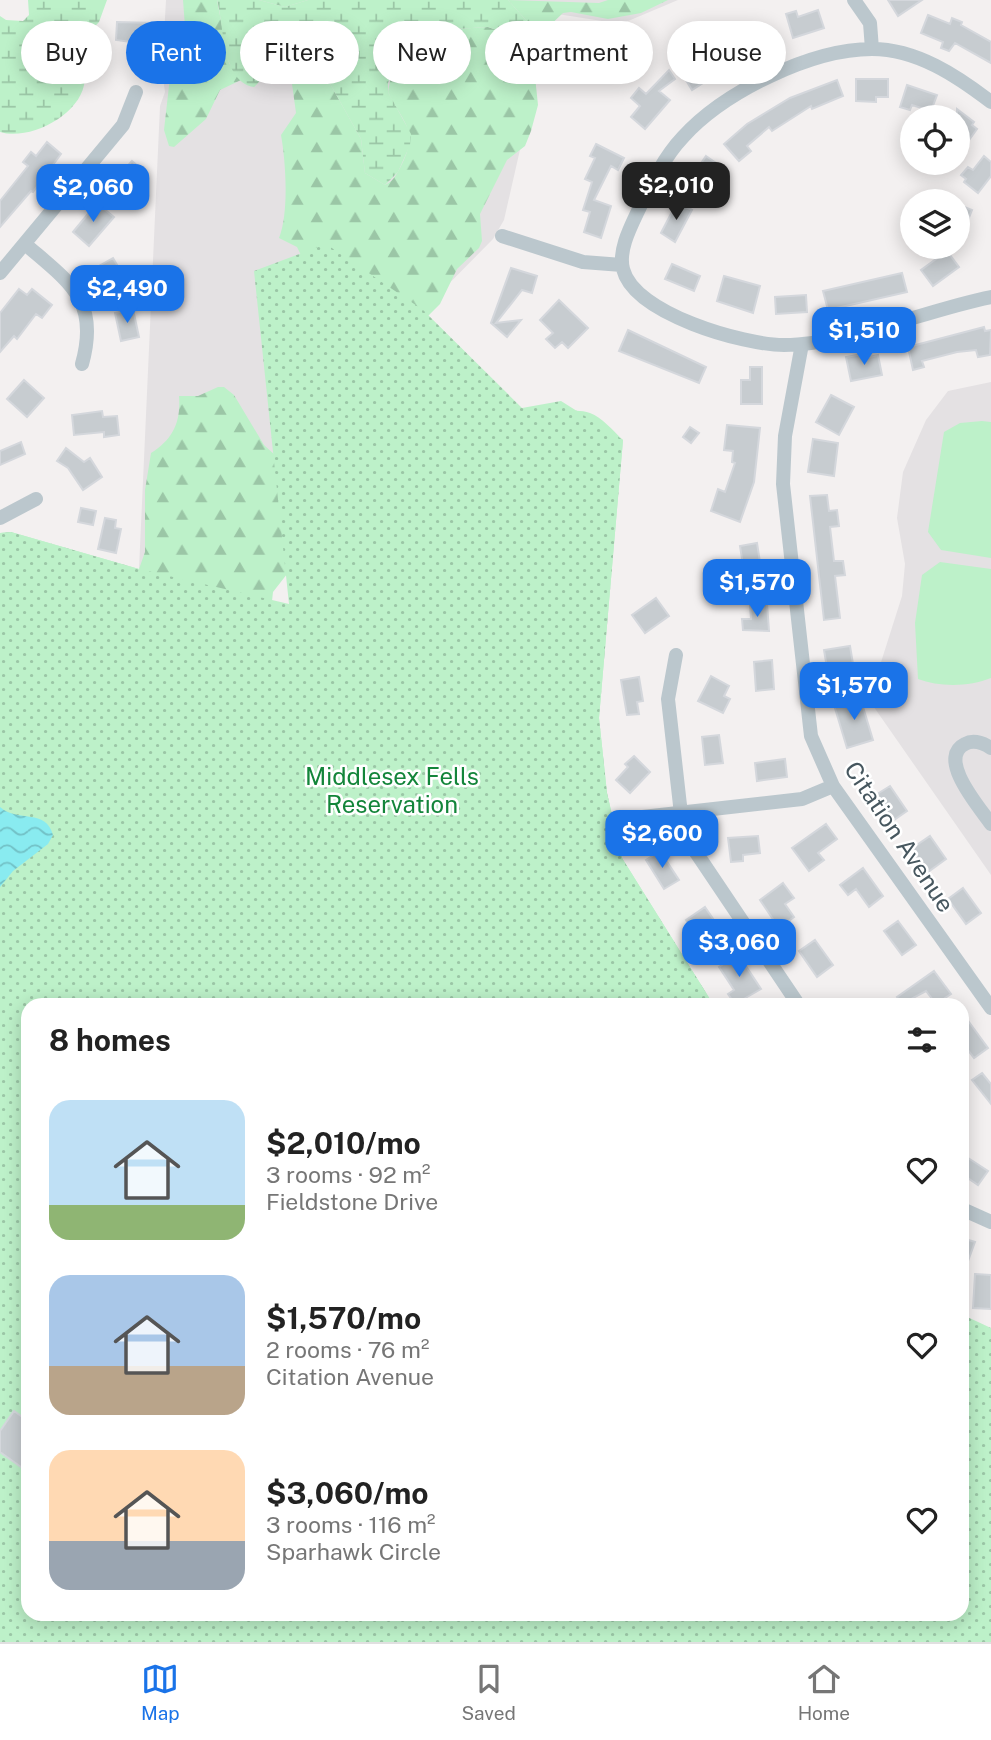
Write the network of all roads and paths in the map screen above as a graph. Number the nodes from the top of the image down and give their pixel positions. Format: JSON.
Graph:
{"nodes":[{"id":1,"x":855,"y":0,"type":"edge"},
{"id":2,"x":872,"y":49,"type":"junction"},
{"id":3,"x":136,"y":92,"type":"dead end"},
{"id":4,"x":991,"y":102,"type":"edge"},
{"id":5,"x":502,"y":236,"type":"dead end"},
{"id":6,"x":25,"y":244,"type":"junction"},
{"id":7,"x":622,"y":265,"type":"junction"},
{"id":8,"x":0,"y":273,"type":"edge"},
{"id":9,"x":991,"y":297,"type":"edge"},
{"id":10,"x":802,"y":344,"type":"junction"},
{"id":11,"x":82,"y":364,"type":"dead end"},
{"id":12,"x":36,"y":499,"type":"dead end"},
{"id":13,"x":0,"y":518,"type":"edge"},
{"id":14,"x":676,"y":655,"type":"dead end"},
{"id":15,"x":991,"y":748,"type":"edge"},
{"id":16,"x":833,"y":786,"type":"junction"},
{"id":17,"x":681,"y":814,"type":"junction"},
{"id":18,"x":616,"y":820,"type":"dead end"},
{"id":19,"x":991,"y":824,"type":"edge"},
{"id":20,"x":794,"y":998,"type":"edge"},
{"id":21,"x":991,"y":1008,"type":"edge"},
{"id":22,"x":969,"y":1212,"type":"edge"},
{"id":23,"x":991,"y":1222,"type":"edge"}],
"edges":[{"from":1,"to":2,"type":"street"},
{"from":2,"to":4,"type":"street"},
{"from":2,"to":7,"type":"street"},
{"from":3,"to":6,"type":"street"},
{"from":5,"to":7,"type":"street"},
{"from":6,"to":8,"type":"street"},
{"from":6,"to":11,"type":"street"},
{"from":7,"to":10,"type":"street"},
{"from":9,"to":10,"type":"street"},
{"from":10,"to":16,"type":"street","name":"Citation Avenue"},
{"from":12,"to":13,"type":"street"},
{"from":14,"to":17,"type":"street"},
{"from":15,"to":19,"type":"street"},
{"from":16,"to":17,"type":"street"},
{"from":16,"to":21,"type":"street","name":"Citation Avenue"},
{"from":17,"to":18,"type":"street"},
{"from":17,"to":20,"type":"street"},
{"from":22,"to":23,"type":"street"}]}
